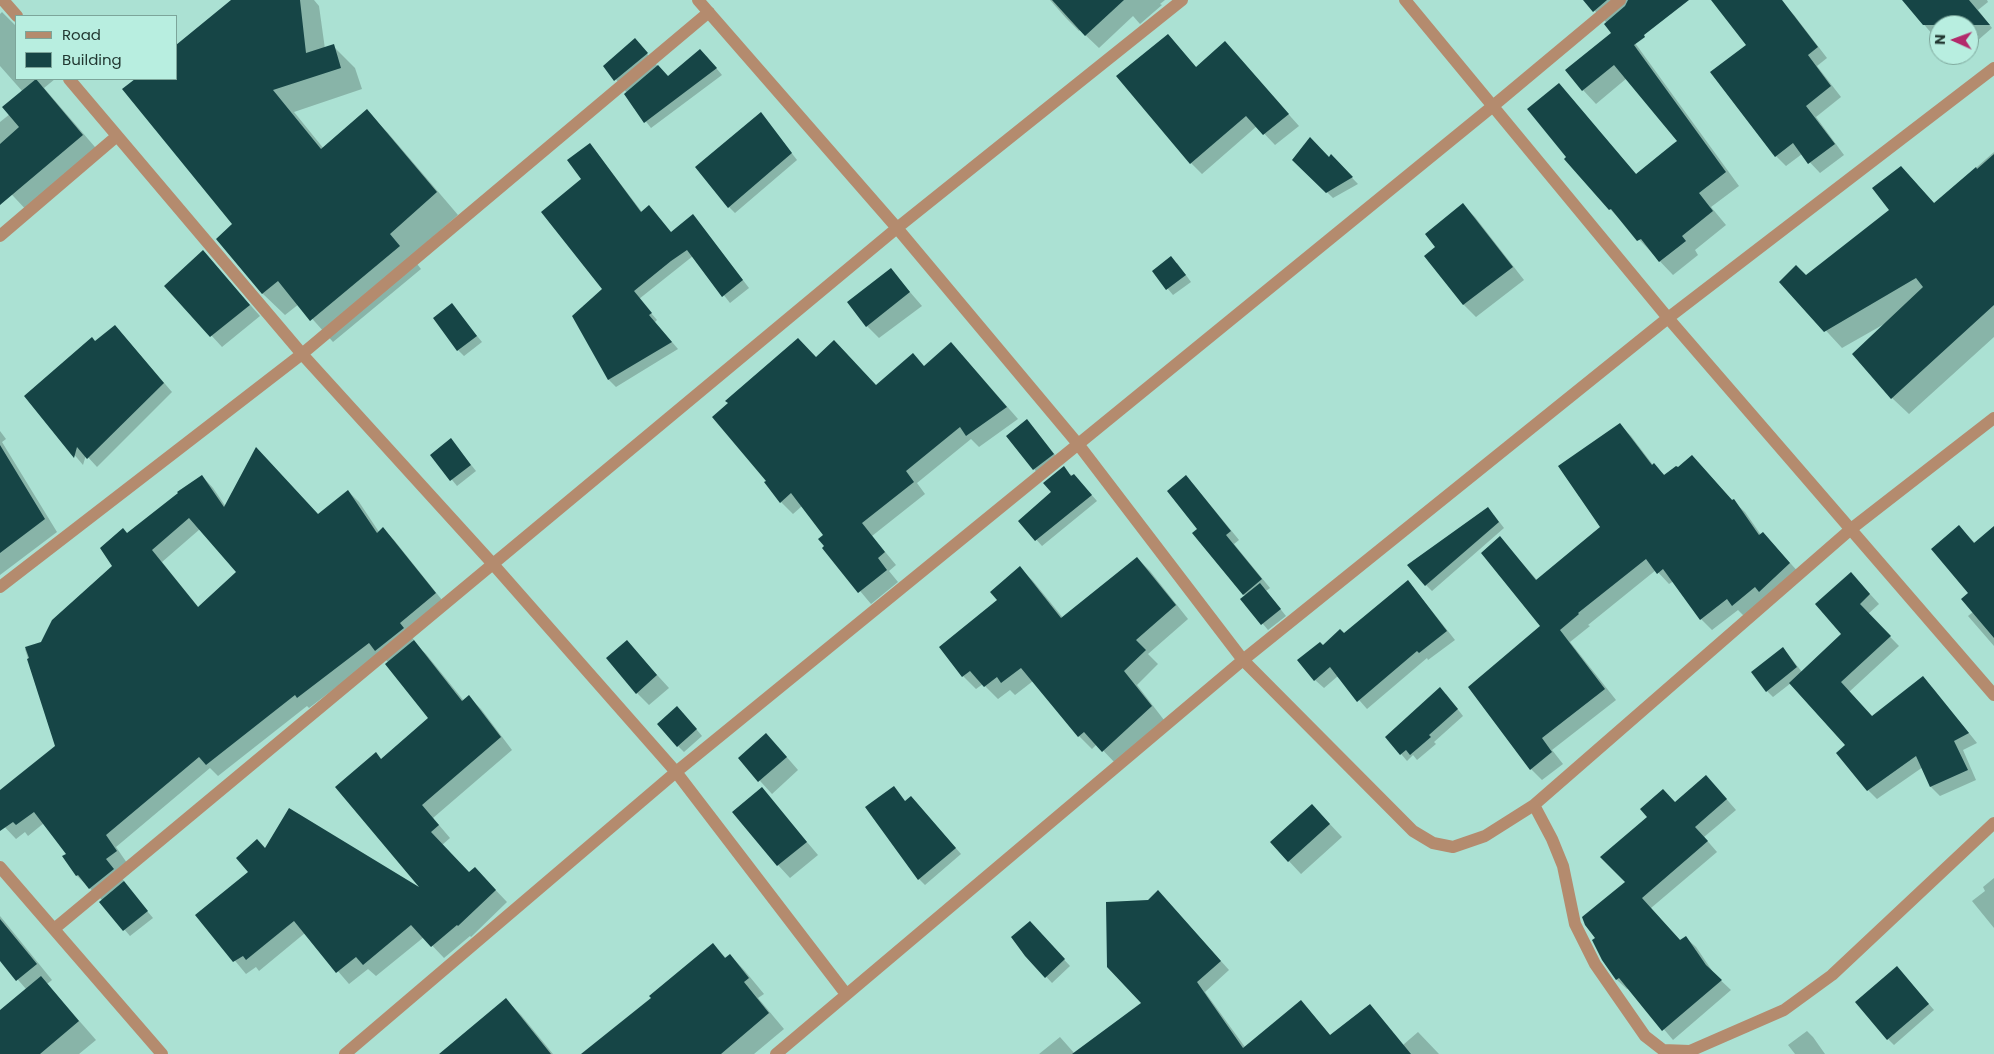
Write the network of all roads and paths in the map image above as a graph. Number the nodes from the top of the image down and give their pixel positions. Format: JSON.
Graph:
{"nodes":[{"id":1,"x":4,"y":0,"type":"edge"},
{"id":2,"x":698,"y":0,"type":"edge"},
{"id":3,"x":1182,"y":0,"type":"edge"},
{"id":4,"x":1405,"y":0,"type":"edge"},
{"id":5,"x":1620,"y":0,"type":"edge"},
{"id":6,"x":709,"y":12,"type":"junction"},
{"id":7,"x":16,"y":15,"type":"edge"},
{"id":8,"x":1994,"y":68,"type":"edge"},
{"id":9,"x":70,"y":80,"type":"edge"},
{"id":10,"x":1493,"y":106,"type":"junction"},
{"id":11,"x":117,"y":136,"type":"junction"},
{"id":12,"x":897,"y":228,"type":"junction"},
{"id":13,"x":0,"y":236,"type":"edge"},
{"id":14,"x":1668,"y":318,"type":"junction"},
{"id":15,"x":302,"y":354,"type":"junction"},
{"id":16,"x":1994,"y":418,"type":"edge"},
{"id":17,"x":1078,"y":444,"type":"junction"},
{"id":18,"x":1852,"y":529,"type":"junction"},
{"id":19,"x":492,"y":563,"type":"junction"},
{"id":20,"x":0,"y":586,"type":"edge"},
{"id":21,"x":1243,"y":660,"type":"junction"},
{"id":22,"x":1994,"y":695,"type":"edge"},
{"id":23,"x":676,"y":772,"type":"junction"},
{"id":24,"x":1534,"y":805,"type":"junction"},
{"id":25,"x":1994,"y":823,"type":"edge"},
{"id":26,"x":0,"y":867,"type":"edge"},
{"id":27,"x":54,"y":929,"type":"junction"},
{"id":28,"x":846,"y":994,"type":"junction"},
{"id":29,"x":162,"y":1054,"type":"edge"},
{"id":30,"x":345,"y":1054,"type":"edge"},
{"id":31,"x":776,"y":1054,"type":"edge"}],
"edges":[{"from":1,"to":7,"type":"street"},
{"from":2,"to":6,"type":"street"},
{"from":3,"to":12,"type":"street"},
{"from":4,"to":10,"type":"street"},
{"from":5,"to":10,"type":"street"},
{"from":6,"to":12,"type":"street"},
{"from":6,"to":15,"type":"street"},
{"from":8,"to":14,"type":"street"},
{"from":9,"to":11,"type":"street"},
{"from":10,"to":14,"type":"street"},
{"from":10,"to":17,"type":"street"},
{"from":11,"to":13,"type":"street"},
{"from":11,"to":15,"type":"street"},
{"from":12,"to":17,"type":"street"},
{"from":12,"to":19,"type":"street"},
{"from":14,"to":18,"type":"street"},
{"from":14,"to":21,"type":"street"},
{"from":15,"to":19,"type":"street"},
{"from":15,"to":20,"type":"street"},
{"from":16,"to":18,"type":"street"},
{"from":17,"to":21,"type":"street"},
{"from":17,"to":23,"type":"street"},
{"from":18,"to":22,"type":"street"},
{"from":18,"to":24,"type":"street"},
{"from":19,"to":23,"type":"street"},
{"from":19,"to":27,"type":"street"},
{"from":21,"to":24,"type":"street"},
{"from":21,"to":28,"type":"street"},
{"from":23,"to":28,"type":"street"},
{"from":23,"to":30,"type":"street"},
{"from":24,"to":25,"type":"street"},
{"from":26,"to":27,"type":"street"},
{"from":27,"to":29,"type":"street"},
{"from":28,"to":31,"type":"street"}]}
